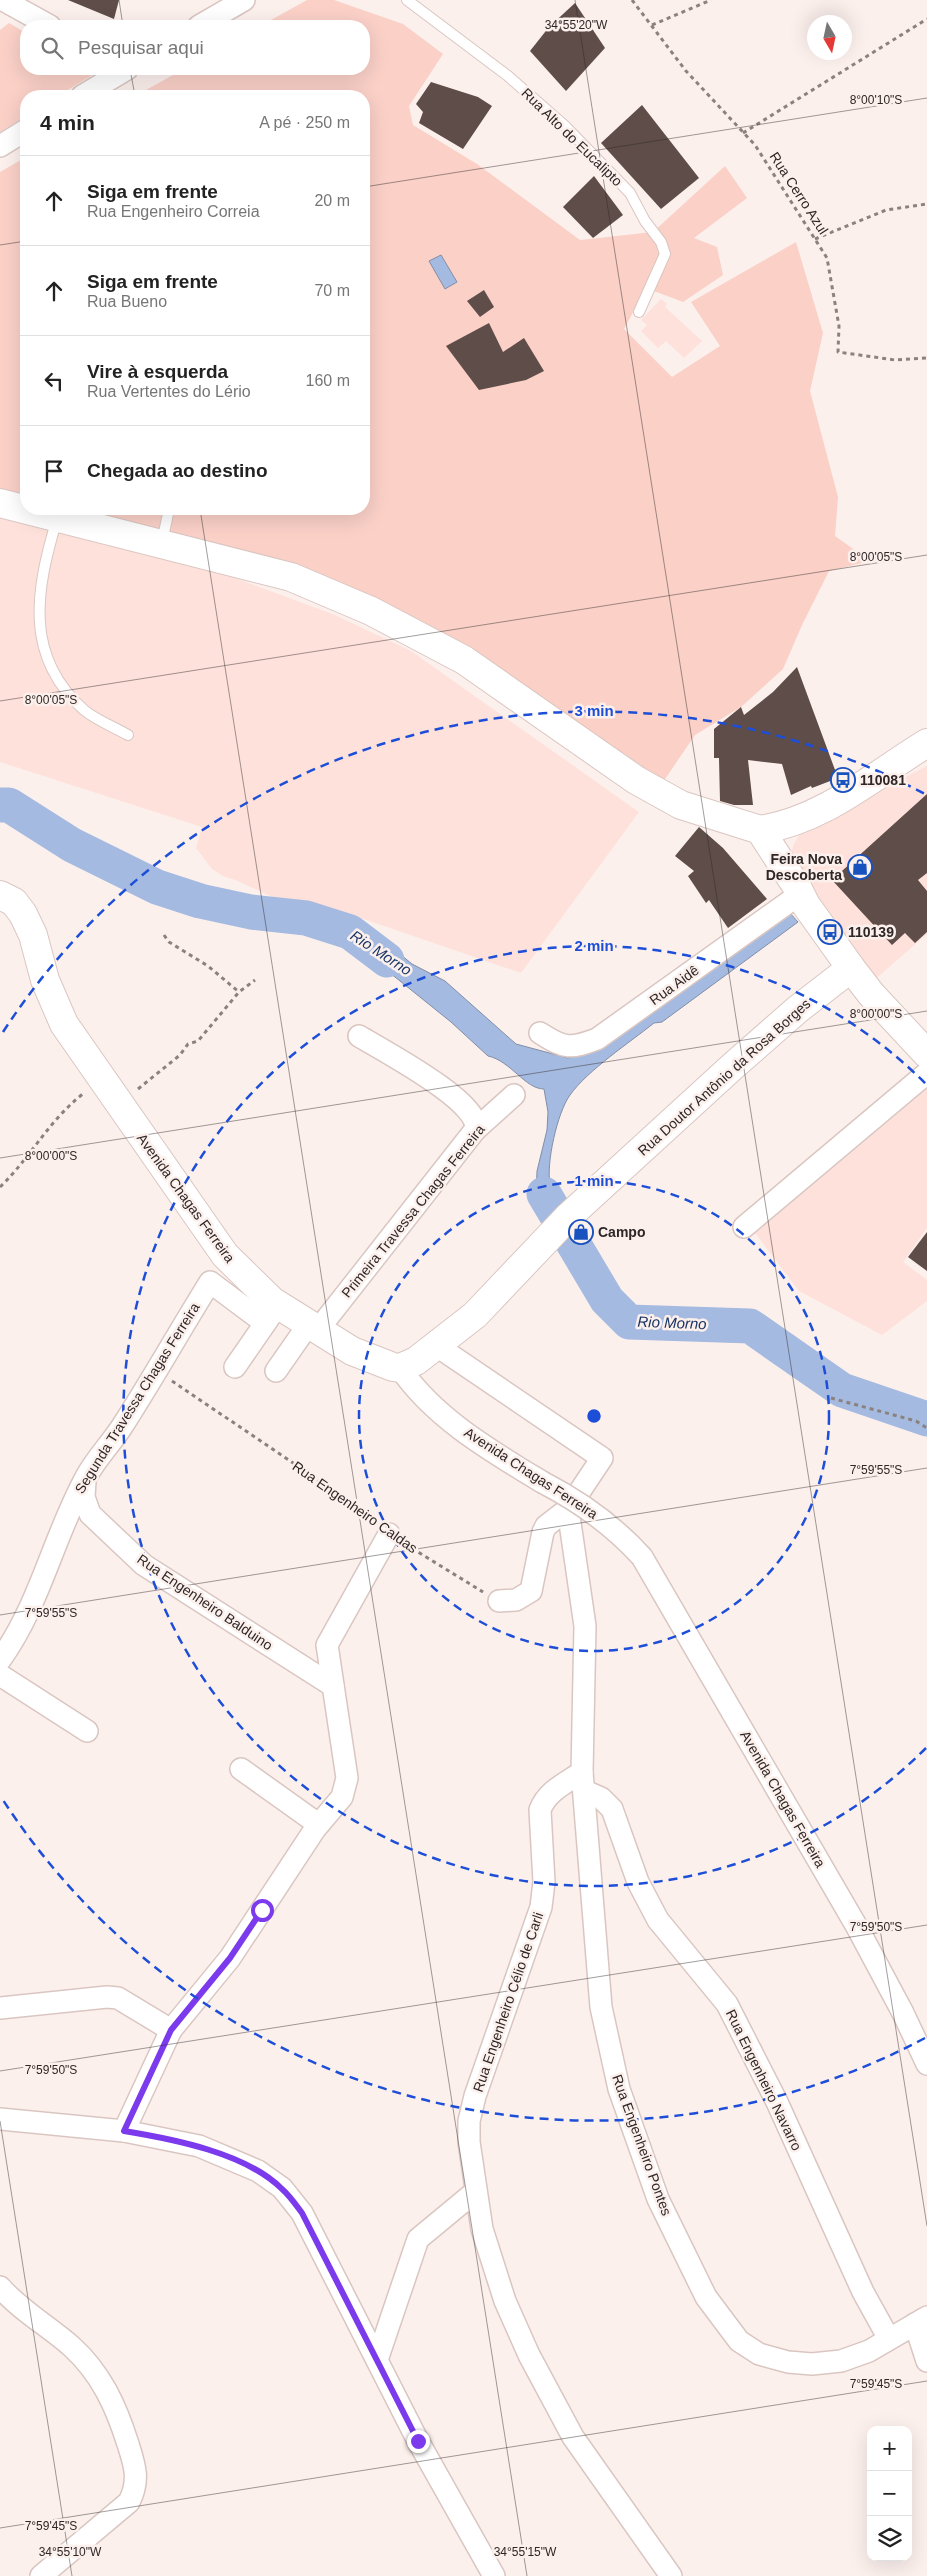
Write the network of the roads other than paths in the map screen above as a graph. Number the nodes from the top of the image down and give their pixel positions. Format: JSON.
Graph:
{"nodes":[{"id":1,"x":3,"y":0,"type":"edge"},
{"id":2,"x":244,"y":0,"type":"edge"},
{"id":3,"x":407,"y":0,"type":"edge"},
{"id":4,"x":39,"y":20,"type":"edge"},
{"id":5,"x":209,"y":20,"type":"edge"},
{"id":6,"x":117,"y":75,"type":"edge"},
{"id":7,"x":92,"y":90,"type":"edge"},
{"id":8,"x":20,"y":134,"type":"edge"},
{"id":9,"x":0,"y":146,"type":"edge"},
{"id":10,"x":639,"y":312,"type":"dead end"},
{"id":11,"x":0,"y":503,"type":"edge"},
{"id":12,"x":20,"y":508,"type":"edge"},
{"id":13,"x":46,"y":515,"type":"edge"},
{"id":14,"x":168,"y":515,"type":"edge"},
{"id":15,"x":57,"y":518,"type":"junction"},
{"id":16,"x":161,"y":544,"type":"junction"},
{"id":17,"x":128,"y":735,"type":"dead end"},
{"id":18,"x":927,"y":743,"type":"edge"},
{"id":19,"x":760,"y":830,"type":"junction"},
{"id":20,"x":800,"y":894,"type":"junction"},
{"id":21,"x":0,"y":895,"type":"edge"},
{"id":22,"x":851,"y":968,"type":"junction"},
{"id":23,"x":540,"y":1034,"type":"dead end"},
{"id":24,"x":359,"y":1036,"type":"dead end"},
{"id":25,"x":927,"y":1054,"type":"edge"},
{"id":26,"x":927,"y":1073,"type":"edge"},
{"id":27,"x":514,"y":1095,"type":"dead end"},
{"id":28,"x":475,"y":1130,"type":"junction"},
{"id":29,"x":744,"y":1227,"type":"dead end"},
{"id":30,"x":271,"y":1314,"type":"junction"},
{"id":31,"x":312,"y":1328,"type":"junction"},
{"id":32,"x":436,"y":1346,"type":"junction"},
{"id":33,"x":235,"y":1367,"type":"dead end"},
{"id":34,"x":400,"y":1368,"type":"junction"},
{"id":35,"x":276,"y":1371,"type":"dead end"},
{"id":36,"x":85,"y":1478,"type":"junction"},
{"id":37,"x":568,"y":1509,"type":"junction"},
{"id":38,"x":389,"y":1534,"type":"road end"},
{"id":39,"x":499,"y":1601,"type":"road end"},
{"id":40,"x":0,"y":1660,"type":"edge"},
{"id":41,"x":0,"y":1675,"type":"edge"},
{"id":42,"x":333,"y":1686,"type":"junction"},
{"id":43,"x":87,"y":1730,"type":"dead end"},
{"id":44,"x":241,"y":1769,"type":"dead end"},
{"id":45,"x":583,"y":1782,"type":"junction"},
{"id":46,"x":318,"y":1824,"type":"junction"},
{"id":47,"x":0,"y":2008,"type":"edge"},
{"id":48,"x":171,"y":2030,"type":"junction"},
{"id":49,"x":927,"y":2064,"type":"edge"},
{"id":50,"x":0,"y":2119,"type":"edge"},
{"id":51,"x":124,"y":2131,"type":"junction"},
{"id":52,"x":476,"y":2191,"type":"junction"},
{"id":53,"x":0,"y":2287,"type":"edge"},
{"id":54,"x":921,"y":2321,"type":"edge"},
{"id":55,"x":889,"y":2339,"type":"junction"},
{"id":56,"x":377,"y":2360,"type":"junction"},
{"id":57,"x":927,"y":2361,"type":"edge"},
{"id":58,"x":41,"y":2576,"type":"edge"},
{"id":59,"x":494,"y":2576,"type":"edge"},
{"id":60,"x":671,"y":2576,"type":"edge"}],
"edges":[{"from":1,"to":4,"type":"street"},
{"from":2,"to":5,"type":"street"},
{"from":3,"to":10,"type":"lane","name":"Rua Alto do Eucalipto"},
{"from":6,"to":7,"type":"street"},
{"from":8,"to":9,"type":"street"},
{"from":11,"to":12,"type":"main road"},
{"from":13,"to":15,"type":"main road"},
{"from":14,"to":16,"type":"lane"},
{"from":15,"to":16,"type":"main road"},
{"from":15,"to":17,"type":"lane"},
{"from":16,"to":19,"type":"main road"},
{"from":18,"to":19,"type":"main road"},
{"from":19,"to":20,"type":"main road"},
{"from":20,"to":22,"type":"main road"},
{"from":20,"to":23,"type":"street","name":"Rua Aidê"},
{"from":21,"to":30,"type":"main road","name":"Avenida Chagas Ferreira"},
{"from":22,"to":25,"type":"main road"},
{"from":22,"to":32,"type":"main road","name":"Rua Doutor Antônio da Rosa Borges"},
{"from":24,"to":28,"type":"street"},
{"from":26,"to":29,"type":"street"},
{"from":27,"to":28,"type":"street","name":"Primeira Travessa Chagas Ferreira"},
{"from":28,"to":31,"type":"street","name":"Primeira Travessa Chagas Ferreira"},
{"from":30,"to":31,"type":"main road","name":"Avenida Chagas Ferreira"},
{"from":30,"to":33,"type":"street"},
{"from":30,"to":36,"type":"street","name":"Segunda Travessa Chagas Ferreira"},
{"from":31,"to":34,"type":"main road","name":"Avenida Chagas Ferreira"},
{"from":31,"to":35,"type":"street","name":"Primeira Travessa Chagas Ferreira"},
{"from":32,"to":34,"type":"main road","name":"Rua Doutor Antônio da Rosa Borges"},
{"from":32,"to":37,"type":"street"},
{"from":34,"to":49,"type":"street","name":"Avenida Chagas Ferreira","bridge":true},
{"from":36,"to":40,"type":"street","name":"Segunda Travessa Chagas Ferreira"},
{"from":36,"to":42,"type":"street","name":"Rua Engenheiro Balduino"},
{"from":37,"to":39,"type":"street"},
{"from":37,"to":45,"type":"street"},
{"from":38,"to":42,"type":"street"},
{"from":41,"to":43,"type":"street"},
{"from":42,"to":46,"type":"street"},
{"from":44,"to":46,"type":"street"},
{"from":45,"to":52,"type":"street","name":"Rua Engenheiro Célio de Carli"},
{"from":45,"to":55,"type":"street","name":"Rua Engenheiro Navarro"},
{"from":45,"to":55,"type":"street","name":"Rua Engenheiro Pontes"},
{"from":46,"to":48,"type":"street"},
{"from":47,"to":48,"type":"street"},
{"from":48,"to":51,"type":"street"},
{"from":50,"to":51,"type":"street"},
{"from":51,"to":56,"type":"street"},
{"from":52,"to":56,"type":"street"},
{"from":52,"to":60,"type":"street","name":"Rua Engenheiro Célio de Carli"},
{"from":53,"to":58,"type":"street"},
{"from":54,"to":55,"type":"street","name":"Rua Engenheiro Pontes"},
{"from":54,"to":57,"type":"street"},
{"from":56,"to":59,"type":"street"}]}
